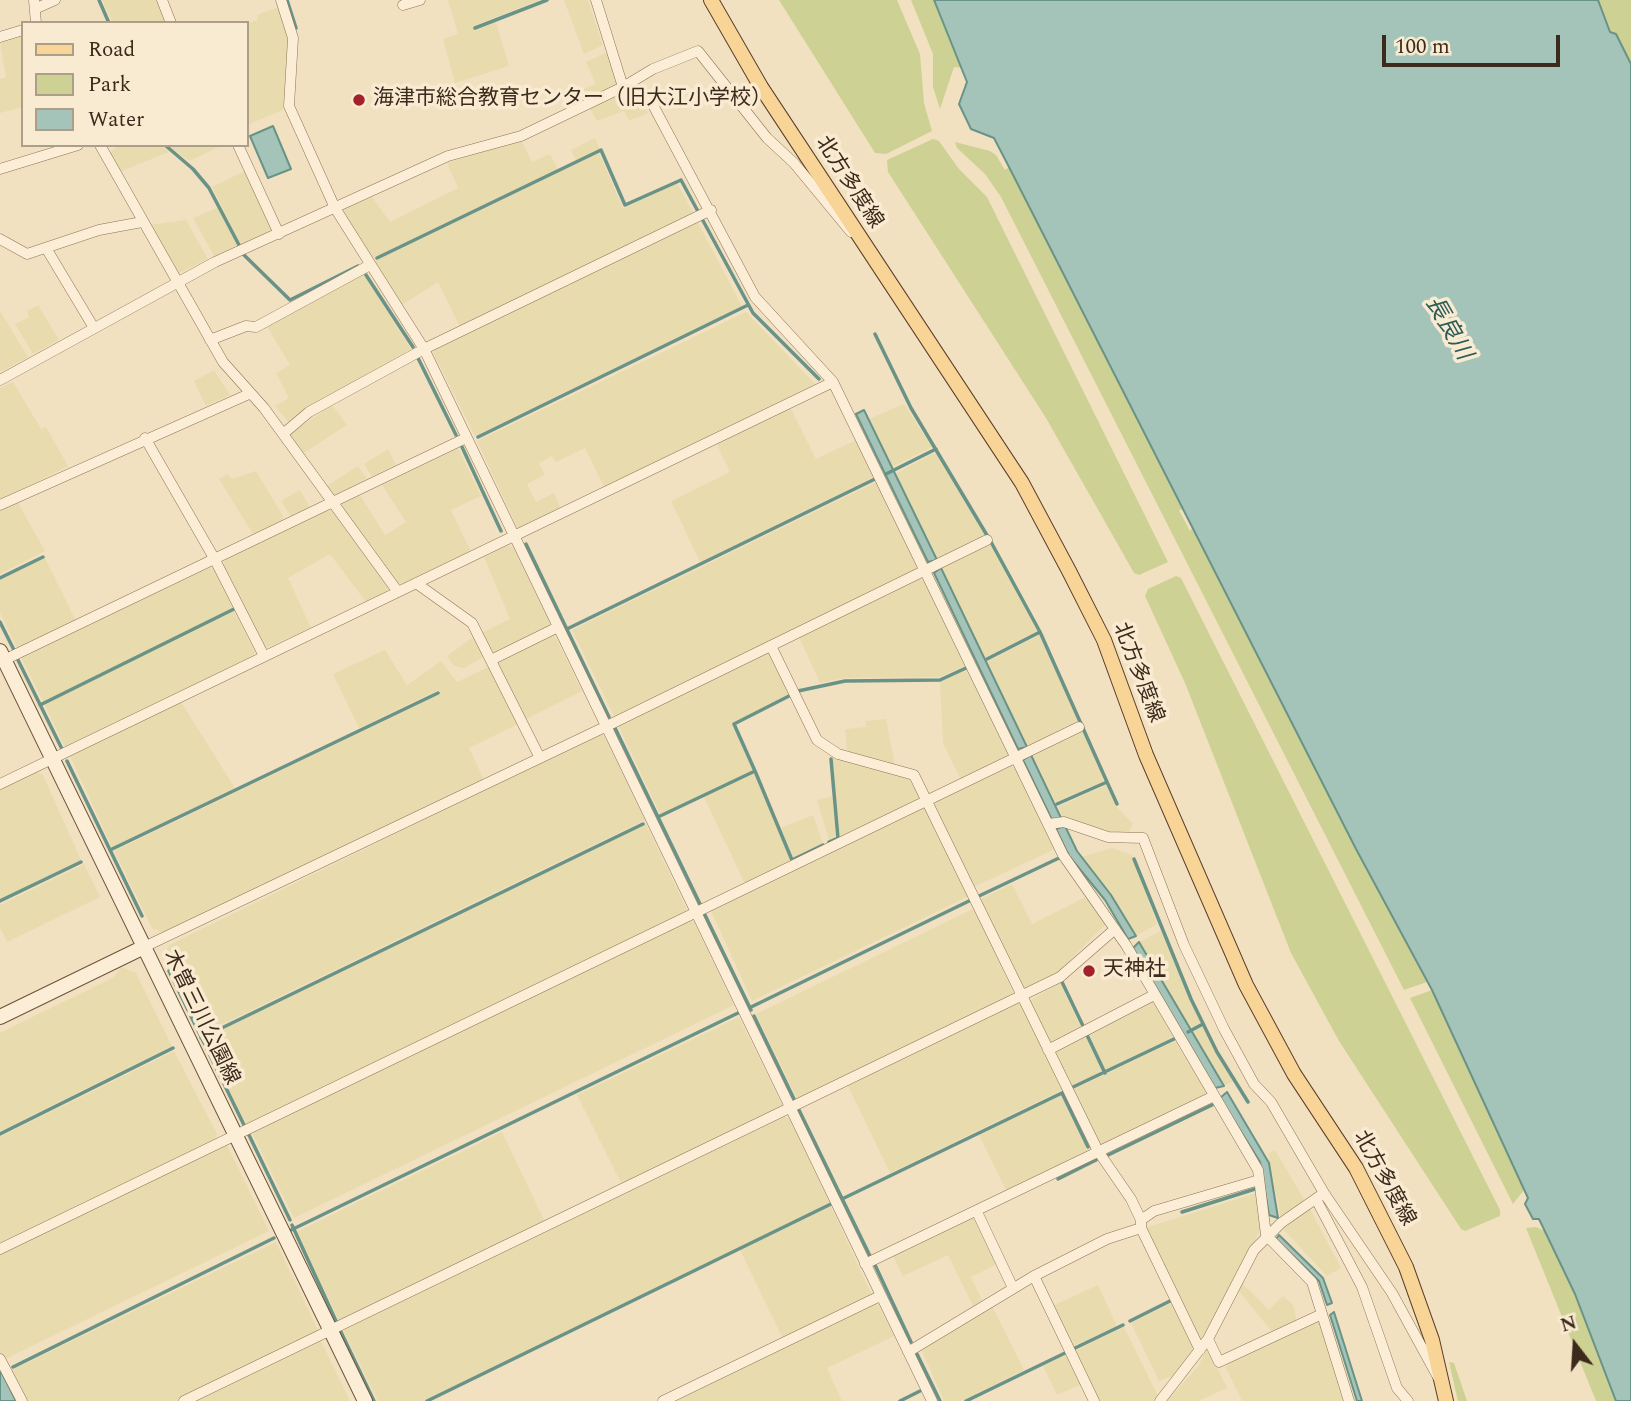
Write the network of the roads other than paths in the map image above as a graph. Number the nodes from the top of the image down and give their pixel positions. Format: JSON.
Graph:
{"nodes":[{"id":1,"x":55,"y":0,"type":"edge"},
{"id":2,"x":162,"y":0,"type":"edge"},
{"id":3,"x":281,"y":0,"type":"edge"},
{"id":4,"x":420,"y":0,"type":"edge"},
{"id":5,"x":596,"y":0,"type":"edge"},
{"id":6,"x":711,"y":0,"type":"edge"},
{"id":7,"x":36,"y":4,"type":"edge"},
{"id":8,"x":403,"y":5,"type":"dead end"},
{"id":9,"x":170,"y":21,"type":"edge"},
{"id":10,"x":21,"y":31,"type":"edge"},
{"id":11,"x":0,"y":37,"type":"edge"},
{"id":12,"x":623,"y":87,"type":"junction"},
{"id":13,"x":72,"y":147,"type":"edge"},
{"id":14,"x":101,"y":147,"type":"edge"},
{"id":15,"x":240,"y":147,"type":"edge"},
{"id":16,"x":0,"y":169,"type":"edge"},
{"id":17,"x":335,"y":208,"type":"junction"},
{"id":18,"x":708,"y":212,"type":"junction"},
{"id":19,"x":142,"y":222,"type":"junction"},
{"id":20,"x":279,"y":234,"type":"junction"},
{"id":21,"x":0,"y":239,"type":"edge"},
{"id":22,"x":862,"y":243,"type":"junction"},
{"id":23,"x":46,"y":248,"type":"junction"},
{"id":24,"x":370,"y":265,"type":"junction"},
{"id":25,"x":177,"y":282,"type":"junction"},
{"id":26,"x":94,"y":328,"type":"junction"},
{"id":27,"x":210,"y":340,"type":"junction"},
{"id":28,"x":424,"y":349,"type":"junction"},
{"id":29,"x":0,"y":380,"type":"edge"},
{"id":30,"x":833,"y":382,"type":"junction"},
{"id":31,"x":249,"y":394,"type":"junction"},
{"id":32,"x":283,"y":434,"type":"junction"},
{"id":33,"x":145,"y":438,"type":"junction"},
{"id":34,"x":466,"y":438,"type":"junction"},
{"id":35,"x":332,"y":502,"type":"junction"},
{"id":36,"x":0,"y":505,"type":"edge"},
{"id":37,"x":514,"y":536,"type":"junction"},
{"id":38,"x":987,"y":540,"type":"dead end"},
{"id":39,"x":214,"y":558,"type":"junction"},
{"id":40,"x":928,"y":571,"type":"junction"},
{"id":41,"x":416,"y":583,"type":"junction"},
{"id":42,"x":398,"y":592,"type":"junction"},
{"id":43,"x":558,"y":628,"type":"junction"},
{"id":44,"x":771,"y":646,"type":"junction"},
{"id":45,"x":2,"y":656,"type":"edge"},
{"id":46,"x":264,"y":656,"type":"junction"},
{"id":47,"x":491,"y":660,"type":"junction"},
{"id":48,"x":607,"y":726,"type":"junction"},
{"id":49,"x":1079,"y":727,"type":"dead end"},
{"id":50,"x":540,"y":758,"type":"junction"},
{"id":51,"x":1017,"y":758,"type":"junction"},
{"id":52,"x":52,"y":759,"type":"junction"},
{"id":53,"x":0,"y":784,"type":"edge"},
{"id":54,"x":928,"y":800,"type":"junction"},
{"id":55,"x":1049,"y":824,"type":"junction"},
{"id":56,"x":695,"y":912,"type":"junction"},
{"id":57,"x":1115,"y":929,"type":"junction"},
{"id":58,"x":142,"y":948,"type":"junction"},
{"id":59,"x":1154,"y":995,"type":"junction"},
{"id":60,"x":1021,"y":996,"type":"junction"},
{"id":61,"x":0,"y":1017,"type":"edge"},
{"id":62,"x":1048,"y":1049,"type":"junction"},
{"id":63,"x":1214,"y":1096,"type":"junction"},
{"id":64,"x":790,"y":1109,"type":"junction"},
{"id":65,"x":234,"y":1136,"type":"junction"},
{"id":66,"x":1098,"y":1151,"type":"junction"},
{"id":67,"x":1259,"y":1180,"type":"junction"},
{"id":68,"x":1320,"y":1196,"type":"junction"},
{"id":69,"x":977,"y":1212,"type":"junction"},
{"id":70,"x":1141,"y":1224,"type":"junction"},
{"id":71,"x":1266,"y":1235,"type":"junction"},
{"id":72,"x":0,"y":1249,"type":"edge"},
{"id":73,"x":865,"y":1264,"type":"junction"},
{"id":74,"x":1034,"y":1276,"type":"junction"},
{"id":75,"x":1013,"y":1288,"type":"junction"},
{"id":76,"x":880,"y":1296,"type":"junction"},
{"id":77,"x":1322,"y":1314,"type":"junction"},
{"id":78,"x":331,"y":1330,"type":"junction"},
{"id":79,"x":1208,"y":1339,"type":"junction"},
{"id":80,"x":1200,"y":1350,"type":"junction"},
{"id":81,"x":908,"y":1352,"type":"junction"},
{"id":82,"x":0,"y":1359,"type":"edge"},
{"id":83,"x":1443,"y":1384,"type":"junction"},
{"id":84,"x":22,"y":1401,"type":"edge"},
{"id":85,"x":184,"y":1401,"type":"edge"},
{"id":86,"x":365,"y":1401,"type":"edge"},
{"id":87,"x":663,"y":1401,"type":"edge"},
{"id":88,"x":932,"y":1401,"type":"edge"},
{"id":89,"x":1094,"y":1401,"type":"edge"},
{"id":90,"x":1160,"y":1401,"type":"edge"},
{"id":91,"x":1349,"y":1401,"type":"edge"},
{"id":92,"x":1408,"y":1401,"type":"edge"},
{"id":93,"x":1446,"y":1401,"type":"edge"}],
"edges":[{"from":1,"to":7,"type":"street"},
{"from":2,"to":9,"type":"street"},
{"from":3,"to":17,"type":"street"},
{"from":4,"to":8,"type":"street"},
{"from":5,"to":12,"type":"street"},
{"from":6,"to":22,"type":"main road","name":"北方多度線"},
{"from":10,"to":11,"type":"street"},
{"from":12,"to":17,"type":"street"},
{"from":12,"to":18,"type":"street"},
{"from":12,"to":22,"type":"street"},
{"from":13,"to":16,"type":"street"},
{"from":14,"to":19,"type":"street"},
{"from":15,"to":20,"type":"street"},
{"from":17,"to":20,"type":"street"},
{"from":17,"to":24,"type":"street"},
{"from":18,"to":28,"type":"street"},
{"from":18,"to":30,"type":"street"},
{"from":19,"to":23,"type":"street"},
{"from":19,"to":25,"type":"street"},
{"from":20,"to":25,"type":"street"},
{"from":21,"to":23,"type":"street"},
{"from":22,"to":83,"type":"main road","name":"北方多度線"},
{"from":23,"to":26,"type":"street"},
{"from":24,"to":27,"type":"street"},
{"from":24,"to":28,"type":"street"},
{"from":25,"to":26,"type":"street"},
{"from":25,"to":27,"type":"street"},
{"from":26,"to":29,"type":"street"},
{"from":27,"to":31,"type":"street"},
{"from":28,"to":32,"type":"street"},
{"from":28,"to":34,"type":"street"},
{"from":30,"to":37,"type":"street"},
{"from":30,"to":40,"type":"street"},
{"from":31,"to":32,"type":"street"},
{"from":31,"to":33,"type":"street"},
{"from":32,"to":35,"type":"street"},
{"from":33,"to":36,"type":"street"},
{"from":33,"to":39,"type":"street"},
{"from":34,"to":35,"type":"street"},
{"from":34,"to":37,"type":"street"},
{"from":35,"to":39,"type":"street"},
{"from":35,"to":42,"type":"street"},
{"from":37,"to":41,"type":"street"},
{"from":37,"to":43,"type":"street"},
{"from":38,"to":40,"type":"street"},
{"from":39,"to":45,"type":"street"},
{"from":39,"to":46,"type":"street"},
{"from":40,"to":44,"type":"street"},
{"from":40,"to":51,"type":"street"},
{"from":41,"to":42,"type":"street"},
{"from":41,"to":47,"type":"street"},
{"from":42,"to":46,"type":"street"},
{"from":43,"to":47,"type":"street"},
{"from":43,"to":48,"type":"street"},
{"from":44,"to":48,"type":"street"},
{"from":44,"to":54,"type":"street"},
{"from":45,"to":52,"type":"main road","name":"木曽三川公園線"},
{"from":46,"to":52,"type":"street"},
{"from":47,"to":50,"type":"street"},
{"from":48,"to":50,"type":"street"},
{"from":48,"to":56,"type":"street"},
{"from":49,"to":51,"type":"street"},
{"from":50,"to":58,"type":"street"},
{"from":51,"to":54,"type":"street"},
{"from":51,"to":55,"type":"street"},
{"from":52,"to":53,"type":"street"},
{"from":52,"to":58,"type":"main road","name":"木曽三川公園線"},
{"from":54,"to":56,"type":"street"},
{"from":54,"to":60,"type":"street"},
{"from":55,"to":57,"type":"street"},
{"from":55,"to":68,"type":"street"},
{"from":56,"to":64,"type":"street"},
{"from":56,"to":65,"type":"street"},
{"from":57,"to":59,"type":"street"},
{"from":57,"to":60,"type":"street"},
{"from":58,"to":61,"type":"main road"},
{"from":58,"to":65,"type":"main road","name":"木曽三川公園線"},
{"from":59,"to":62,"type":"street"},
{"from":59,"to":63,"type":"street"},
{"from":60,"to":62,"type":"street"},
{"from":60,"to":64,"type":"street"},
{"from":62,"to":66,"type":"street"},
{"from":63,"to":66,"type":"street"},
{"from":63,"to":67,"type":"street"},
{"from":64,"to":73,"type":"street"},
{"from":64,"to":78,"type":"street"},
{"from":65,"to":72,"type":"street"},
{"from":65,"to":78,"type":"main road","name":"木曽三川公園線"},
{"from":66,"to":69,"type":"street"},
{"from":66,"to":70,"type":"street"},
{"from":67,"to":70,"type":"street"},
{"from":67,"to":71,"type":"street"},
{"from":68,"to":71,"type":"street"},
{"from":68,"to":83,"type":"street"},
{"from":68,"to":92,"type":"street"},
{"from":69,"to":73,"type":"street"},
{"from":69,"to":75,"type":"street"},
{"from":70,"to":74,"type":"street"},
{"from":70,"to":80,"type":"street"},
{"from":71,"to":77,"type":"street"},
{"from":71,"to":79,"type":"street"},
{"from":73,"to":76,"type":"street"},
{"from":74,"to":75,"type":"street"},
{"from":74,"to":89,"type":"street"},
{"from":75,"to":81,"type":"street"},
{"from":76,"to":81,"type":"street"},
{"from":76,"to":87,"type":"street"},
{"from":77,"to":79,"type":"street"},
{"from":77,"to":91,"type":"street"},
{"from":78,"to":85,"type":"street"},
{"from":78,"to":86,"type":"main road","name":"木曽三川公園線"},
{"from":79,"to":80,"type":"street"},
{"from":80,"to":90,"type":"street"},
{"from":81,"to":88,"type":"street"},
{"from":82,"to":84,"type":"street"},
{"from":83,"to":93,"type":"main road","name":"北方多度線"}]}
